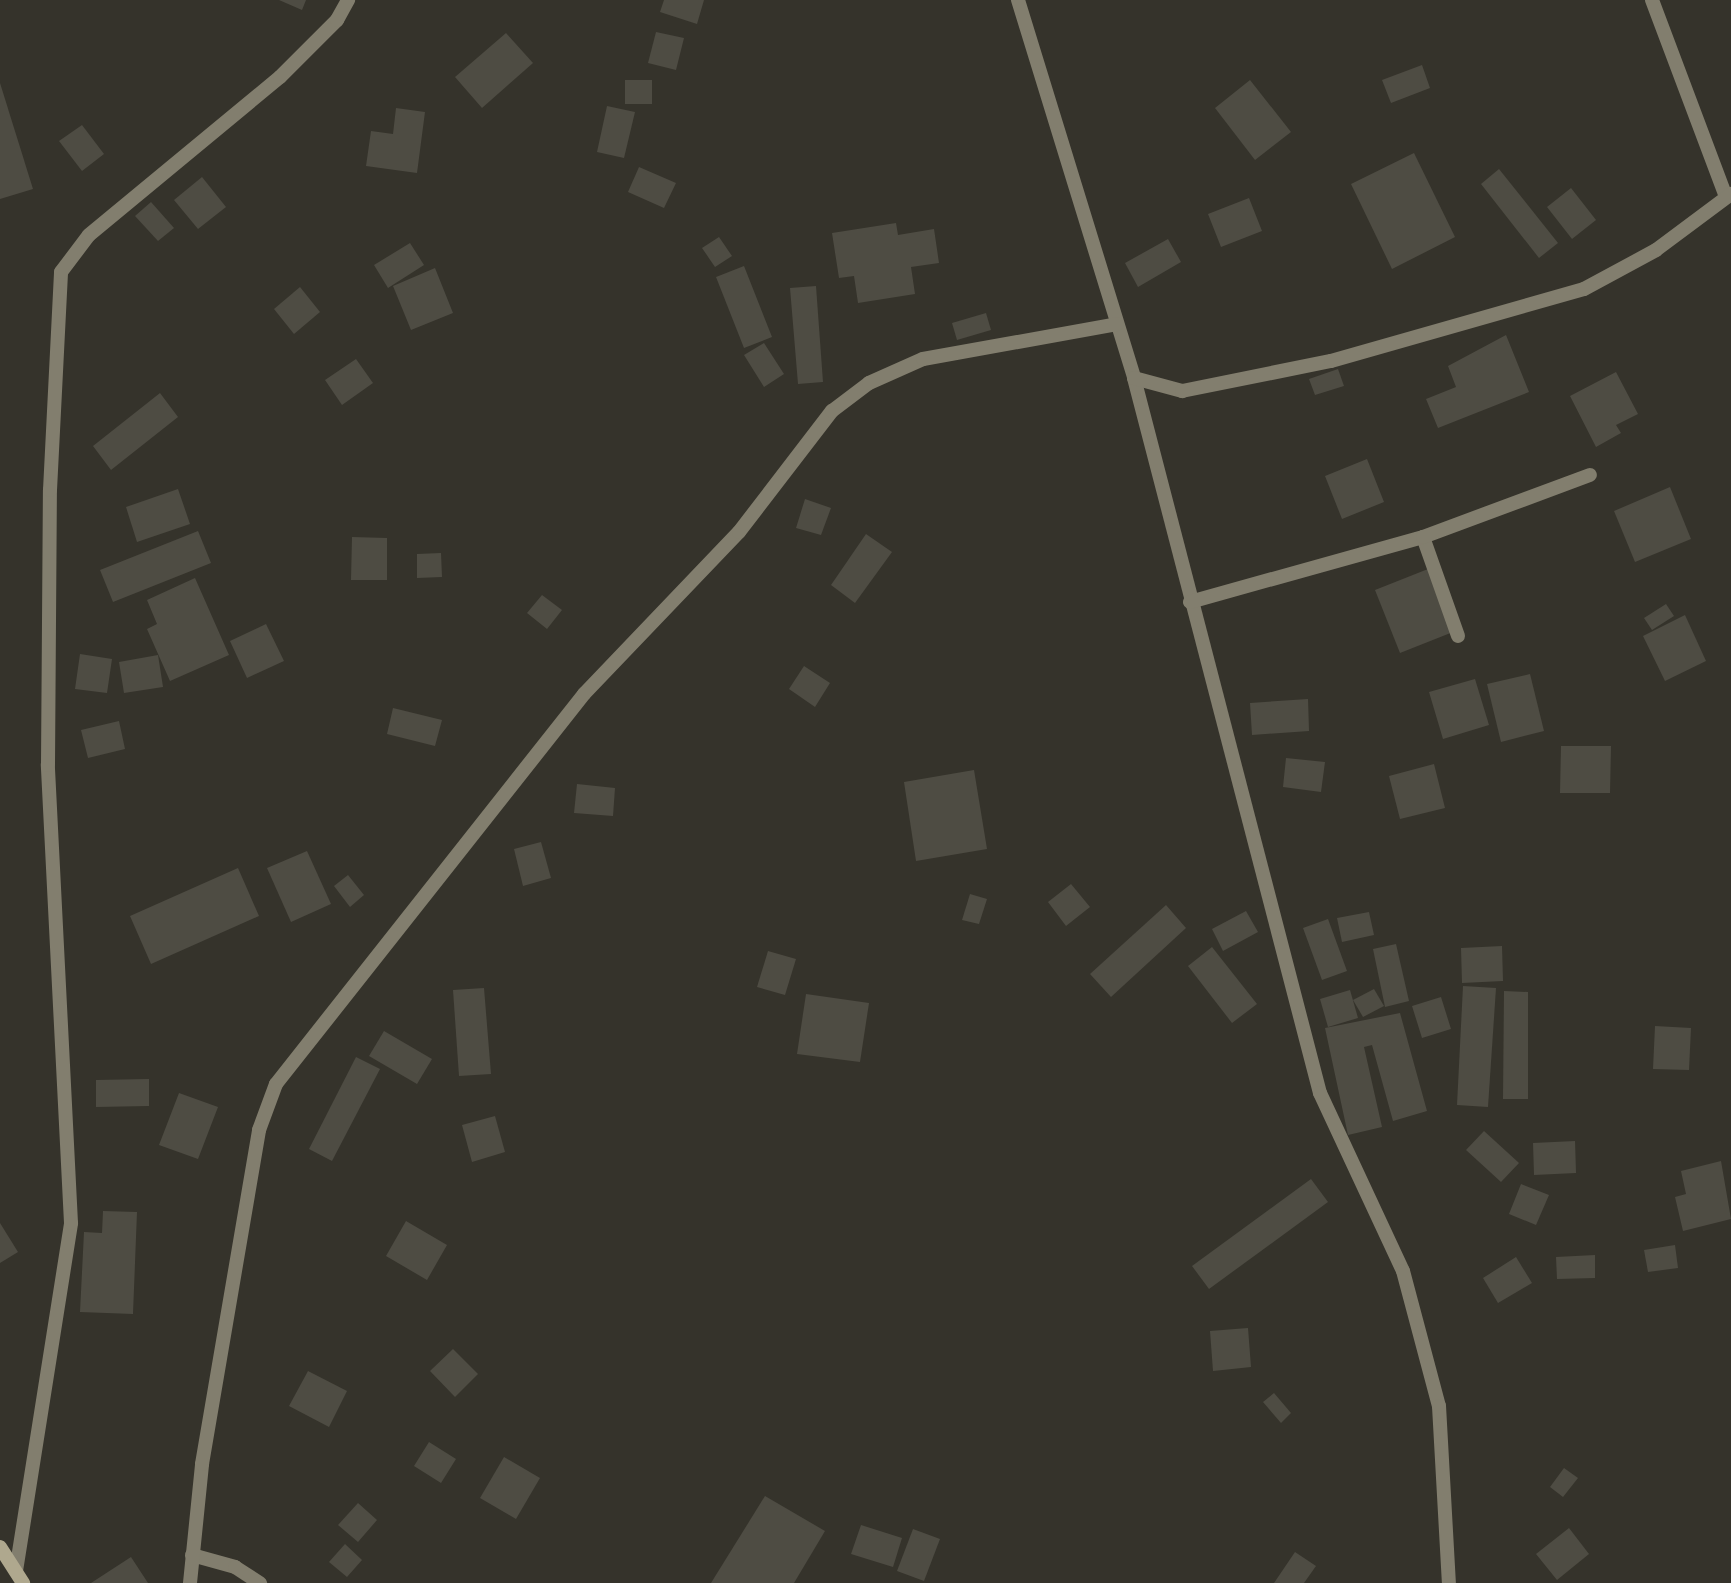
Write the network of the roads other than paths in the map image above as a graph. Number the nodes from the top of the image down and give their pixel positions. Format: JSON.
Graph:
{"nodes":[{"id":1,"x":348,"y":0,"type":"edge"},
{"id":2,"x":1018,"y":0,"type":"edge"},
{"id":3,"x":1652,"y":0,"type":"edge"},
{"id":4,"x":1728,"y":196,"type":"edge"},
{"id":5,"x":1117,"y":324,"type":"junction"},
{"id":6,"x":1134,"y":377,"type":"junction"},
{"id":7,"x":1590,"y":475,"type":"dead end"},
{"id":8,"x":1423,"y":537,"type":"junction"},
{"id":9,"x":1190,"y":602,"type":"junction"},
{"id":10,"x":1458,"y":636,"type":"dead end"},
{"id":11,"x":0,"y":1547,"type":"edge"},
{"id":12,"x":192,"y":1555,"type":"junction"},
{"id":13,"x":19,"y":1577,"type":"edge"},
{"id":14,"x":190,"y":1583,"type":"edge"},
{"id":15,"x":260,"y":1583,"type":"edge"},
{"id":16,"x":1449,"y":1583,"type":"edge"}],
"edges":[{"from":1,"to":13,"type":"street"},
{"from":2,"to":5,"type":"street"},
{"from":3,"to":4,"type":"street"},
{"from":4,"to":6,"type":"street"},
{"from":5,"to":6,"type":"street"},
{"from":5,"to":12,"type":"street"},
{"from":6,"to":9,"type":"street"},
{"from":7,"to":8,"type":"street"},
{"from":8,"to":9,"type":"street"},
{"from":8,"to":10,"type":"street"},
{"from":9,"to":16,"type":"street"},
{"from":11,"to":13,"type":"street"},
{"from":12,"to":14,"type":"street"},
{"from":12,"to":15,"type":"street"}]}
